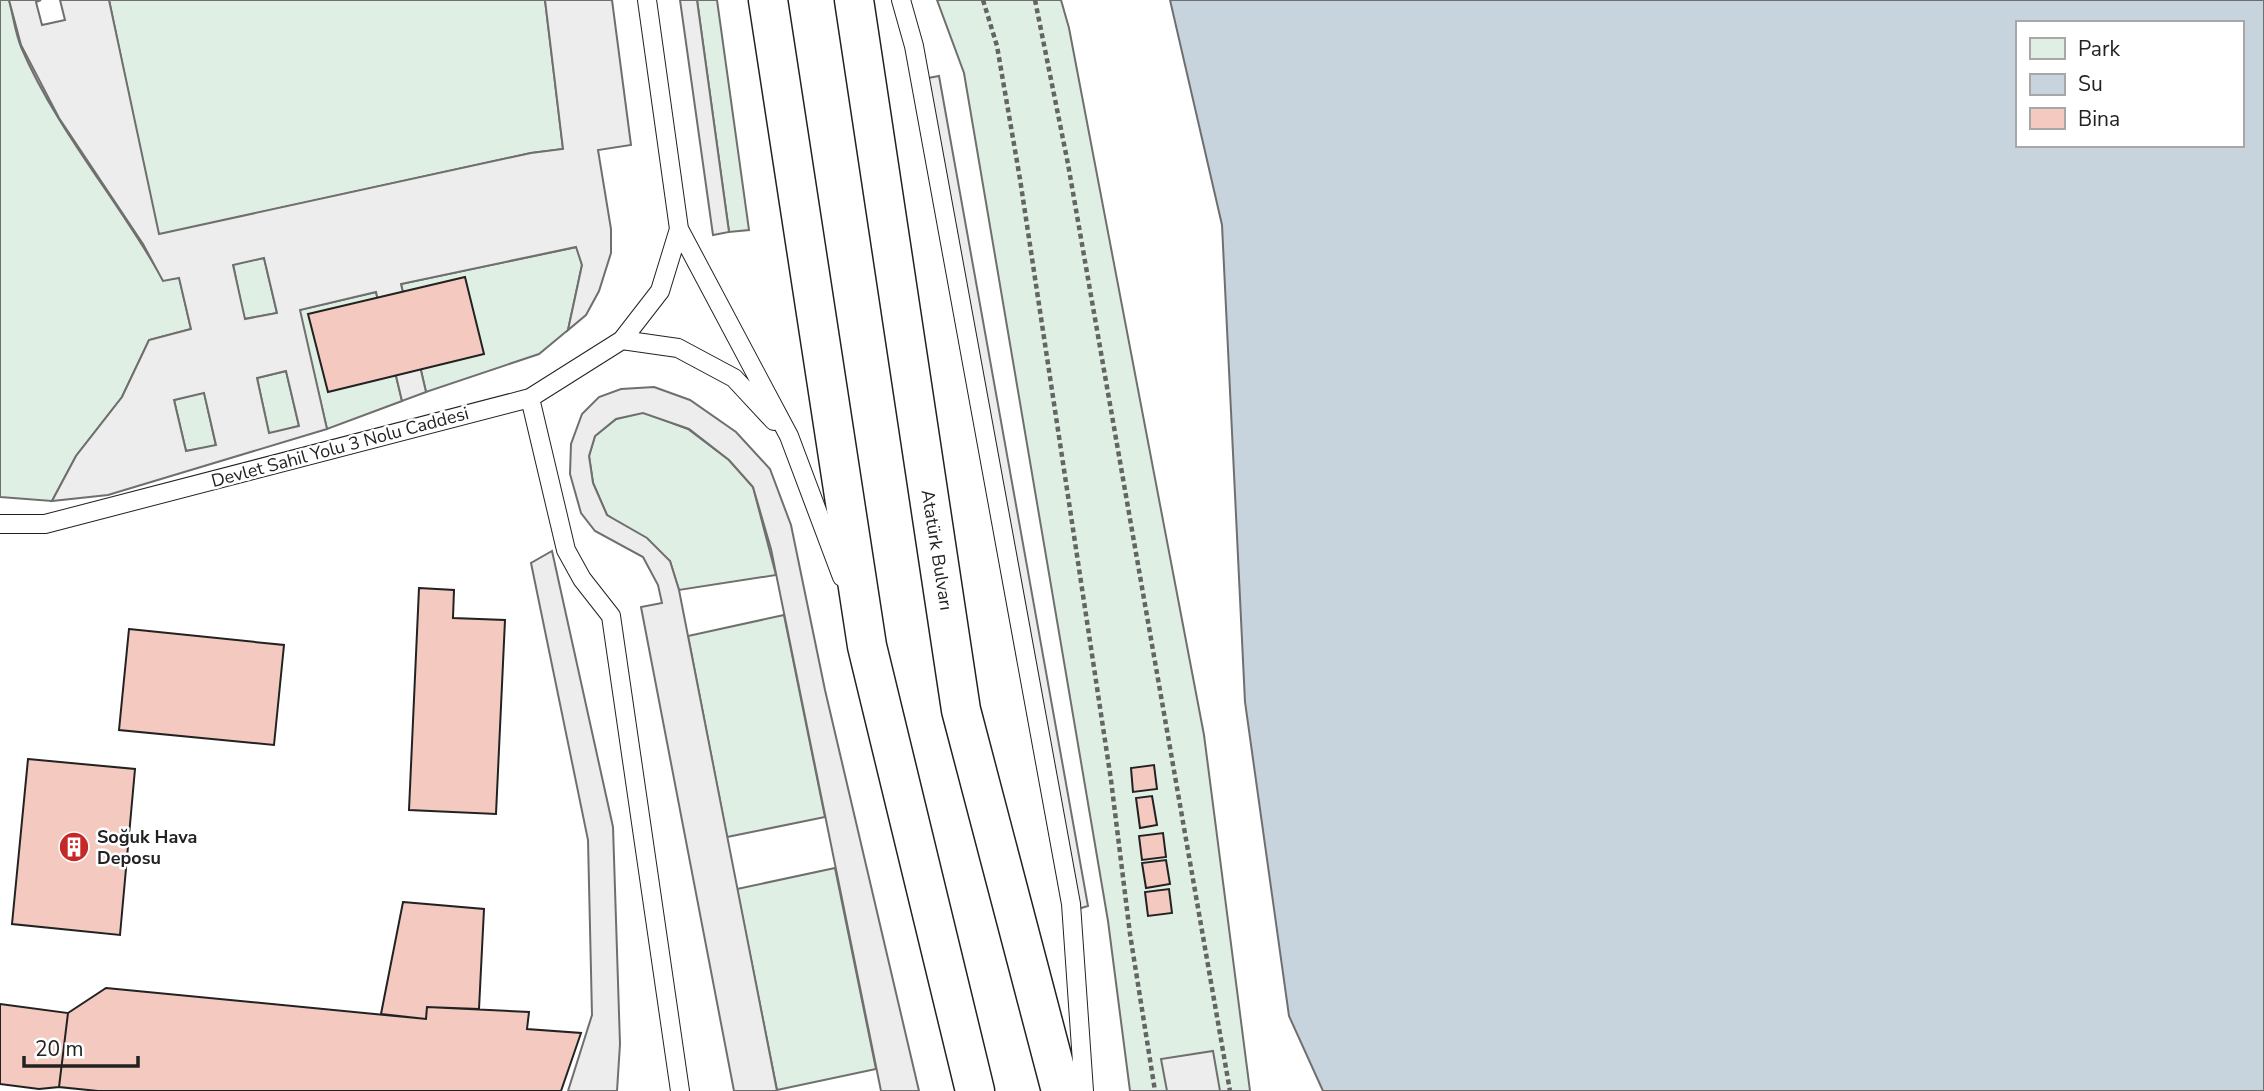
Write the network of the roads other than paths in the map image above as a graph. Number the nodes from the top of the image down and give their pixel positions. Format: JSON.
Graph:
{"nodes":[{"id":1,"x":647,"y":0,"type":"edge"},
{"id":2,"x":768,"y":0,"type":"edge"},
{"id":3,"x":854,"y":0,"type":"edge"},
{"id":4,"x":901,"y":0,"type":"edge"},
{"id":5,"x":678,"y":229,"type":"junction"},
{"id":6,"x":622,"y":340,"type":"junction"},
{"id":7,"x":530,"y":398,"type":"junction"},
{"id":8,"x":789,"y":436,"type":"junction"},
{"id":9,"x":0,"y":524,"type":"edge"},
{"id":10,"x":867,"y":646,"type":"junction"},
{"id":11,"x":680,"y":1091,"type":"edge"},
{"id":12,"x":975,"y":1091,"type":"edge"},
{"id":13,"x":1061,"y":1091,"type":"edge"},
{"id":14,"x":1084,"y":1091,"type":"edge"}],
"edges":[{"from":1,"to":5,"type":"lane"},
{"from":2,"to":10,"type":"highway"},
{"from":3,"to":13,"type":"highway","name":"Atatürk Bulvarı"},
{"from":4,"to":14,"type":"lane"},
{"from":5,"to":6,"type":"lane"},
{"from":5,"to":8,"type":"lane"},
{"from":6,"to":7,"type":"lane","name":"Devlet Sahil Yolu 3 Nolu Caddesi"},
{"from":6,"to":8,"type":"lane"},
{"from":7,"to":9,"type":"lane","name":"Devlet Sahil Yolu 3 Nolu Caddesi"},
{"from":7,"to":11,"type":"lane"},
{"from":8,"to":10,"type":"lane"},
{"from":10,"to":12,"type":"highway"}]}
